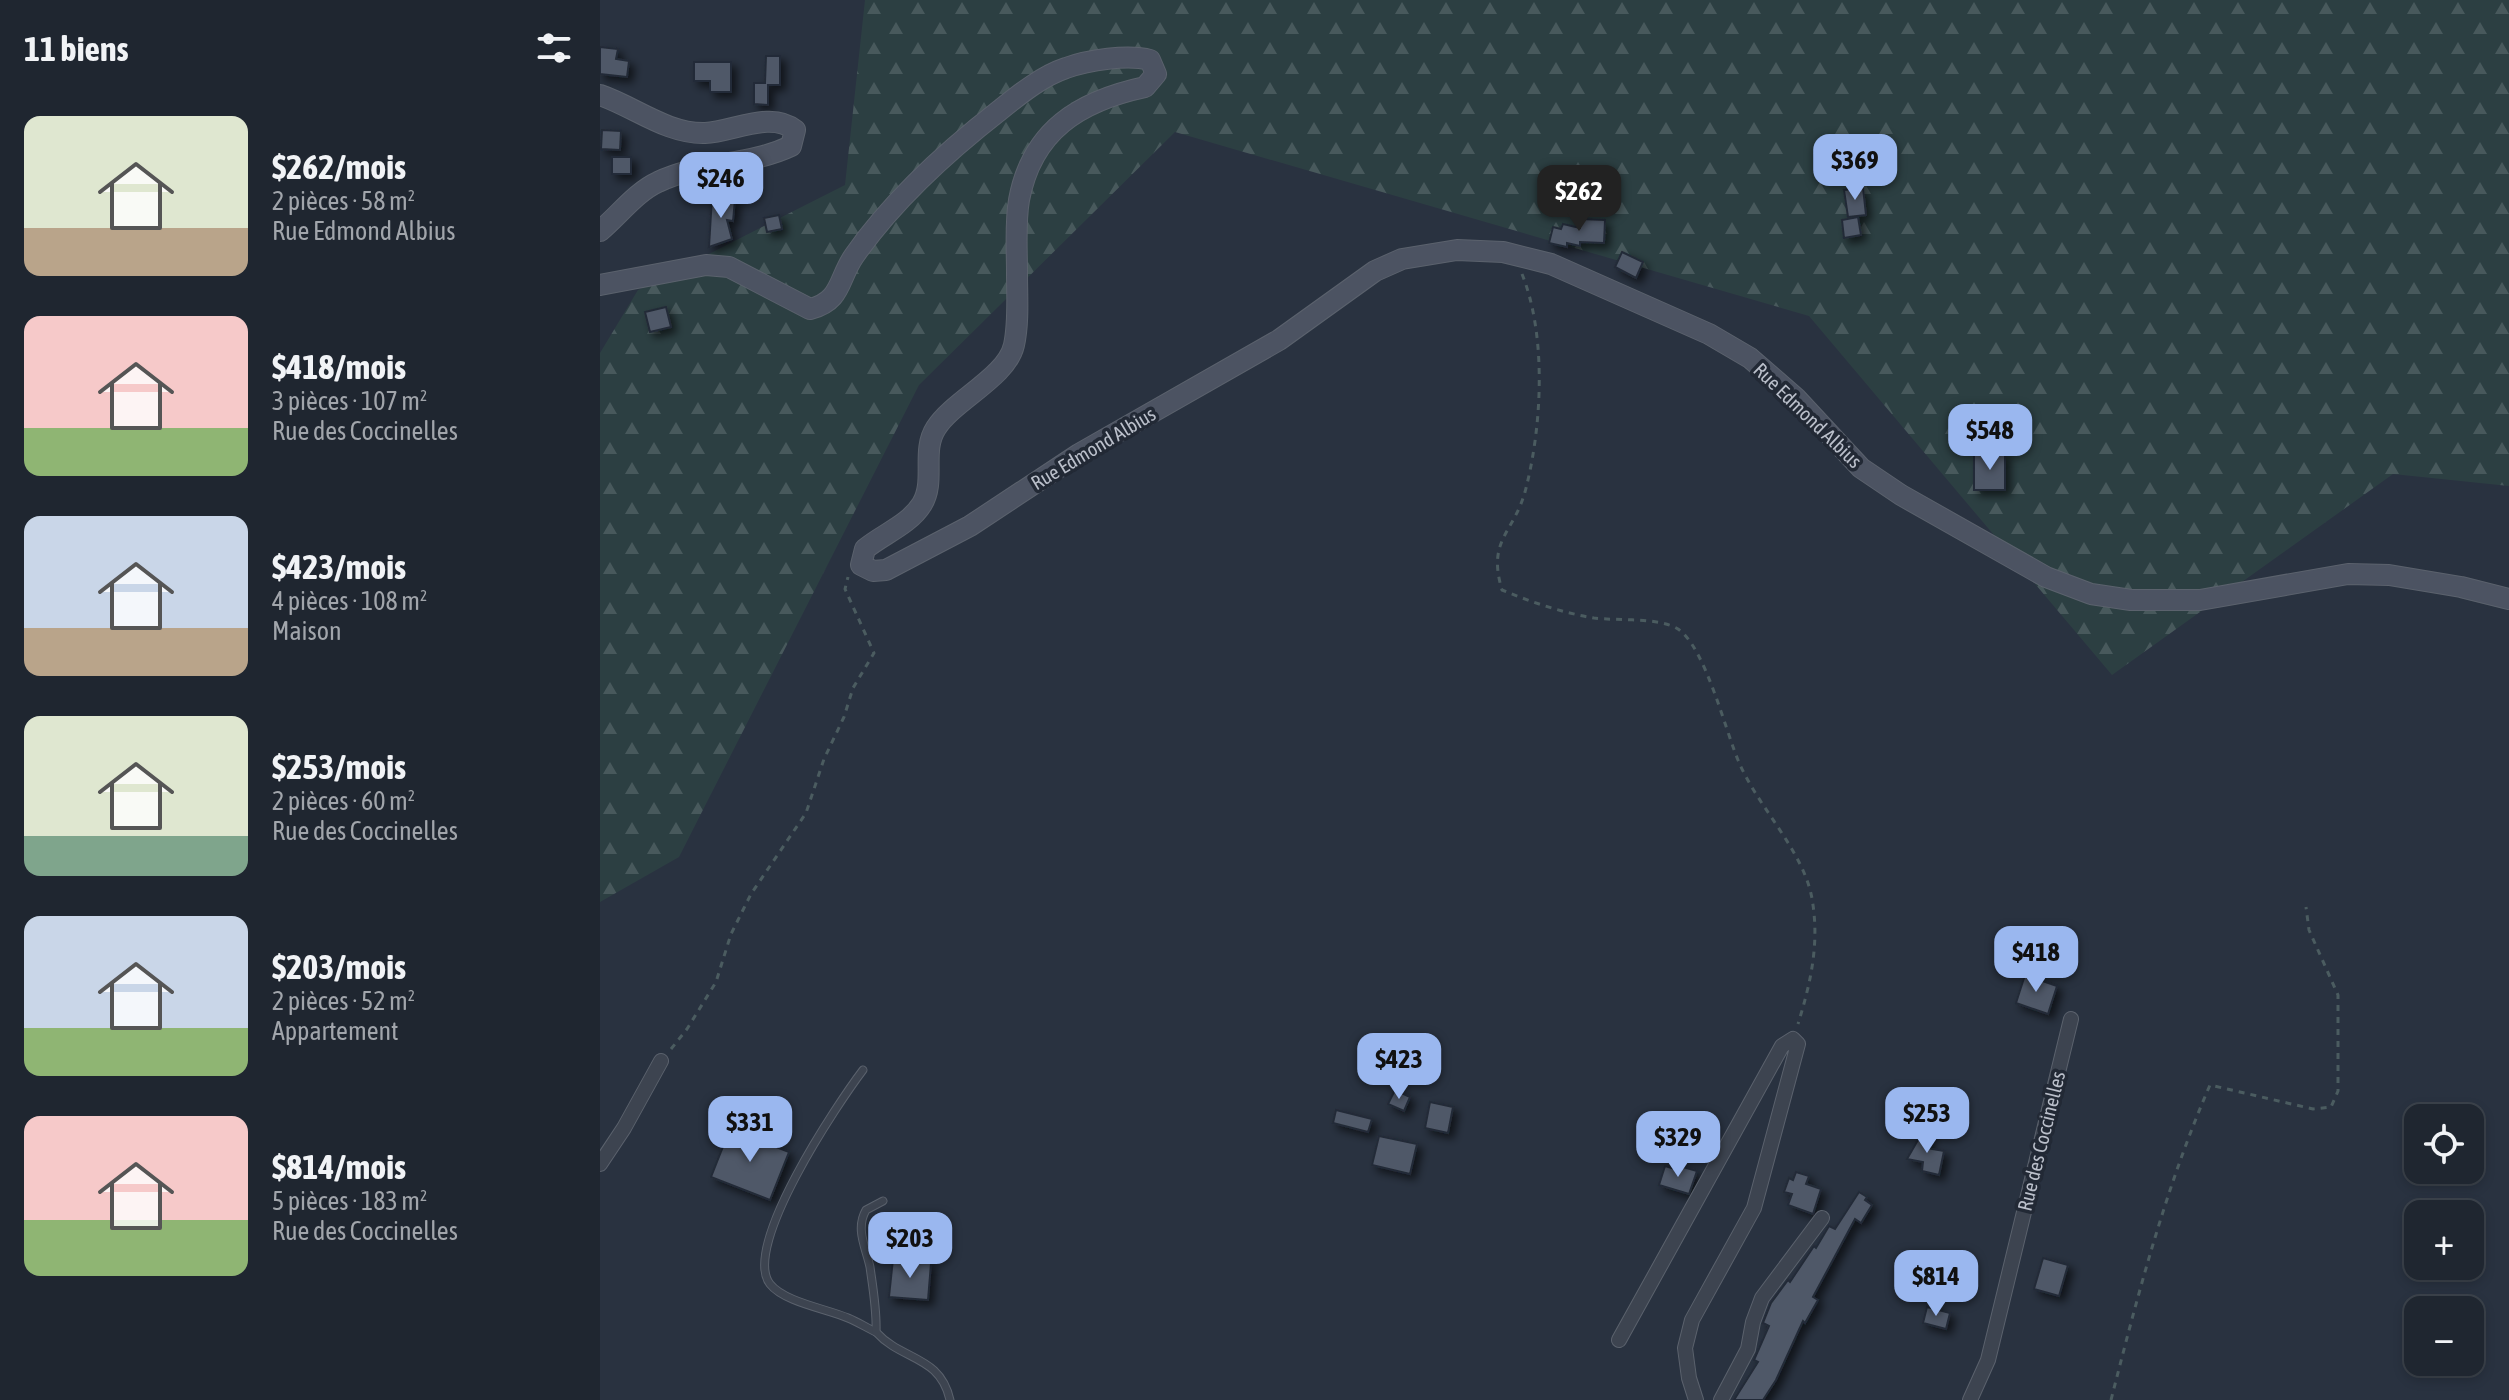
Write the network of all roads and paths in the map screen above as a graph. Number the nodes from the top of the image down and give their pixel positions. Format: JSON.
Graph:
{"nodes":[{"id":1,"x":600,"y":95,"type":"edge"},
{"id":2,"x":600,"y":231,"type":"edge"},
{"id":3,"x":1522,"y":274,"type":"dead end"},
{"id":4,"x":600,"y":285,"type":"edge"},
{"id":5,"x":861,"y":565,"type":"junction"},
{"id":6,"x":2509,"y":599,"type":"edge"},
{"id":7,"x":2306,"y":907,"type":"dead end"},
{"id":8,"x":2071,"y":1019,"type":"dead end"},
{"id":9,"x":1796,"y":1042,"type":"junction"},
{"id":10,"x":661,"y":1061,"type":"joint"},
{"id":11,"x":863,"y":1070,"type":"dead end"},
{"id":12,"x":600,"y":1164,"type":"edge"},
{"id":13,"x":883,"y":1201,"type":"dead end"},
{"id":14,"x":1822,"y":1218,"type":"dead end"},
{"id":15,"x":876,"y":1332,"type":"junction"},
{"id":16,"x":1619,"y":1340,"type":"dead end"},
{"id":17,"x":950,"y":1400,"type":"edge"},
{"id":18,"x":1696,"y":1400,"type":"edge"},
{"id":19,"x":1721,"y":1400,"type":"edge"},
{"id":20,"x":1970,"y":1400,"type":"edge"},
{"id":21,"x":2111,"y":1400,"type":"edge"}],
"edges":[{"from":1,"to":2,"type":"main road"},
{"from":3,"to":9,"type":"path"},
{"from":4,"to":5,"type":"main road"},
{"from":5,"to":6,"type":"main road","name":"Rue Edmond Albius"},
{"from":5,"to":10,"type":"path"},
{"from":7,"to":21,"type":"path"},
{"from":8,"to":20,"type":"street","name":"Rue des Coccinelles"},
{"from":9,"to":16,"type":"street"},
{"from":9,"to":18,"type":"street"},
{"from":10,"to":12,"type":"street"},
{"from":11,"to":15,"type":"lane"},
{"from":13,"to":15,"type":"lane"},
{"from":14,"to":19,"type":"street"},
{"from":15,"to":17,"type":"lane"}]}
